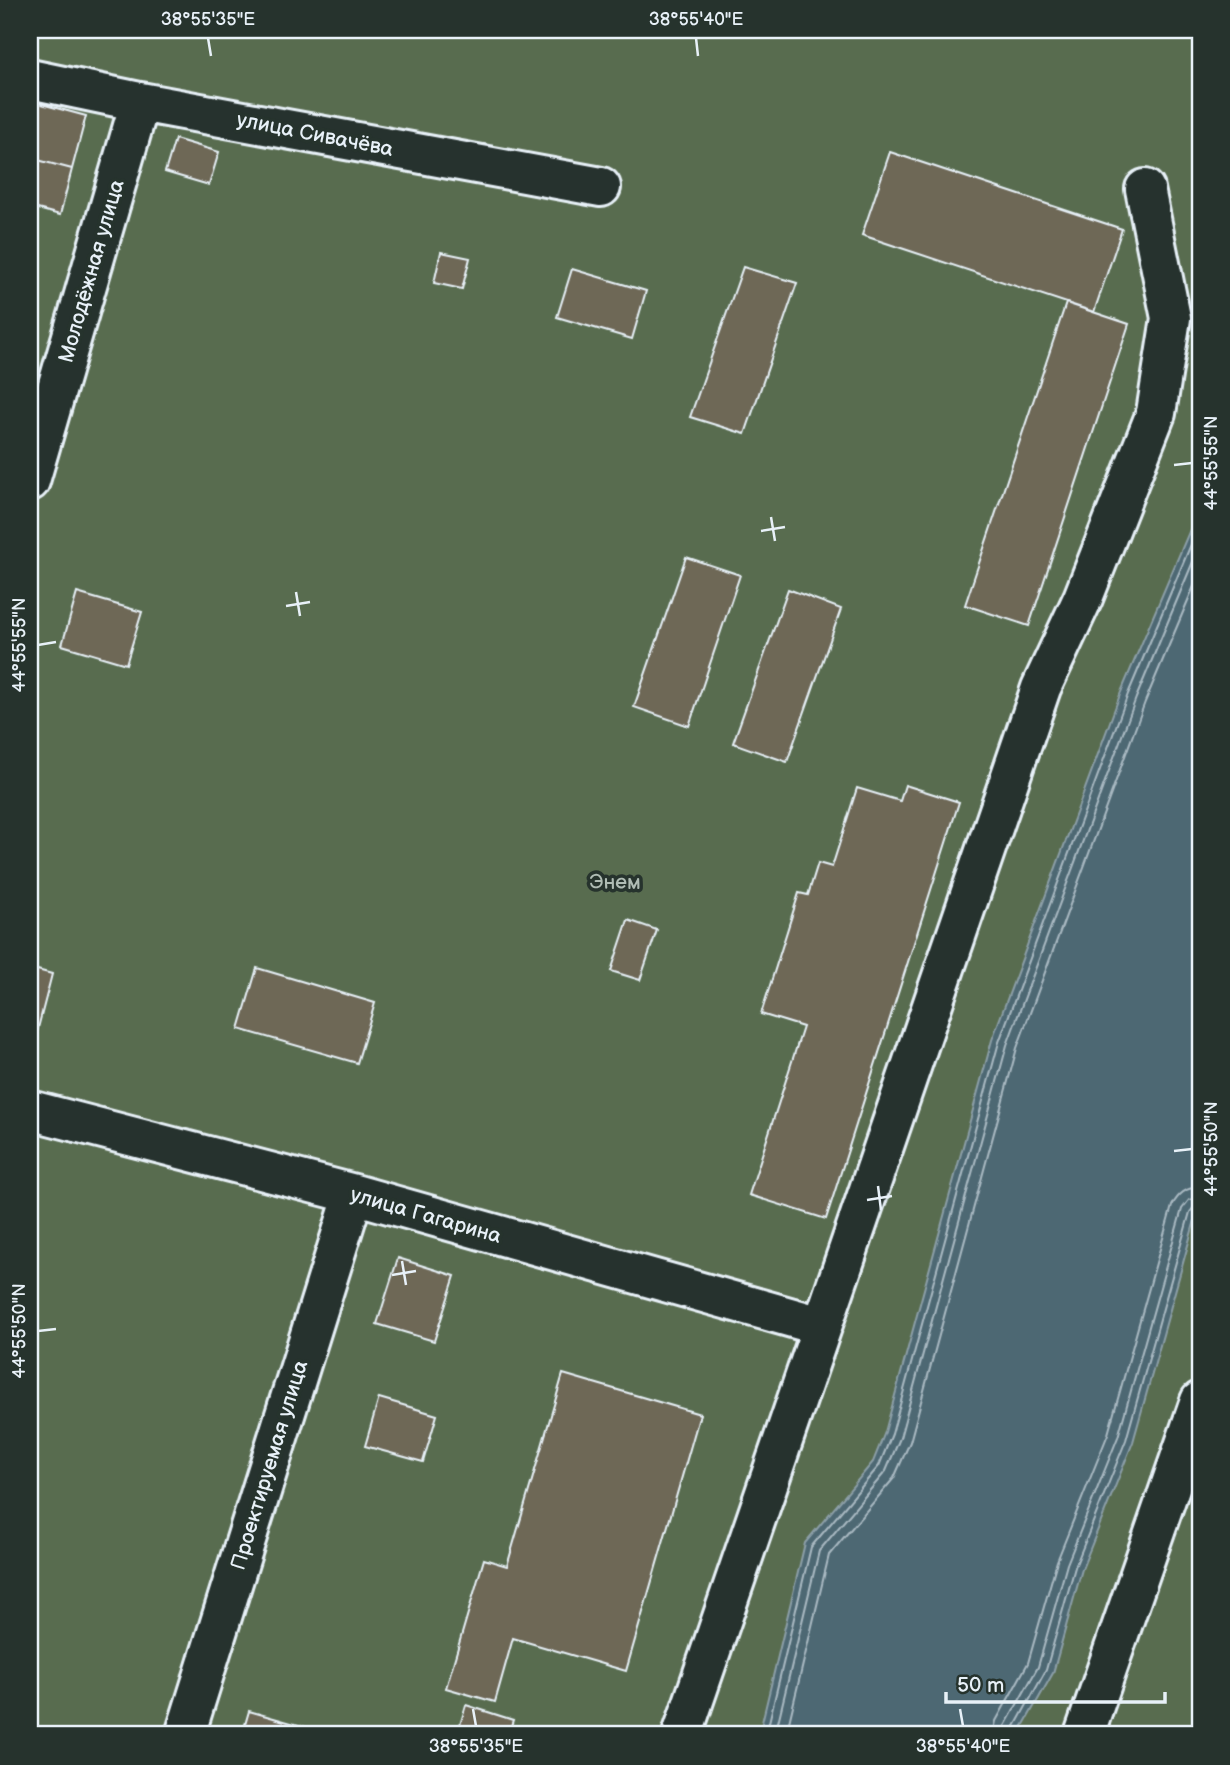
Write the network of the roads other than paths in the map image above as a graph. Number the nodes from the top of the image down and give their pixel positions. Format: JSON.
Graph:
{"nodes":[{"id":1,"x":30,"y":79,"type":"edge"},
{"id":2,"x":140,"y":102,"type":"junction"},
{"id":3,"x":601,"y":187,"type":"dead end"},
{"id":4,"x":1145,"y":190,"type":"dead end"},
{"id":5,"x":30,"y":481,"type":"edge"},
{"id":6,"x":30,"y":1110,"type":"edge"},
{"id":7,"x":354,"y":1194,"type":"junction"},
{"id":8,"x":821,"y":1326,"type":"junction"},
{"id":9,"x":1200,"y":1401,"type":"edge"},
{"id":10,"x":184,"y":1735,"type":"edge"},
{"id":11,"x":682,"y":1735,"type":"edge"},
{"id":12,"x":1084,"y":1735,"type":"edge"}],
"edges":[{"from":1,"to":2,"type":"street","name":"улица Сивачёва"},
{"from":2,"to":3,"type":"street","name":"улица Сивачёва"},
{"from":2,"to":5,"type":"street","name":"Молодёжная улица"},
{"from":4,"to":8,"type":"street"},
{"from":6,"to":7,"type":"street","name":"улица Гагарина"},
{"from":7,"to":8,"type":"street","name":"улица Гагарина"},
{"from":7,"to":10,"type":"street","name":"Проектируемая улица"},
{"from":8,"to":11,"type":"street"},
{"from":9,"to":12,"type":"street"}]}
